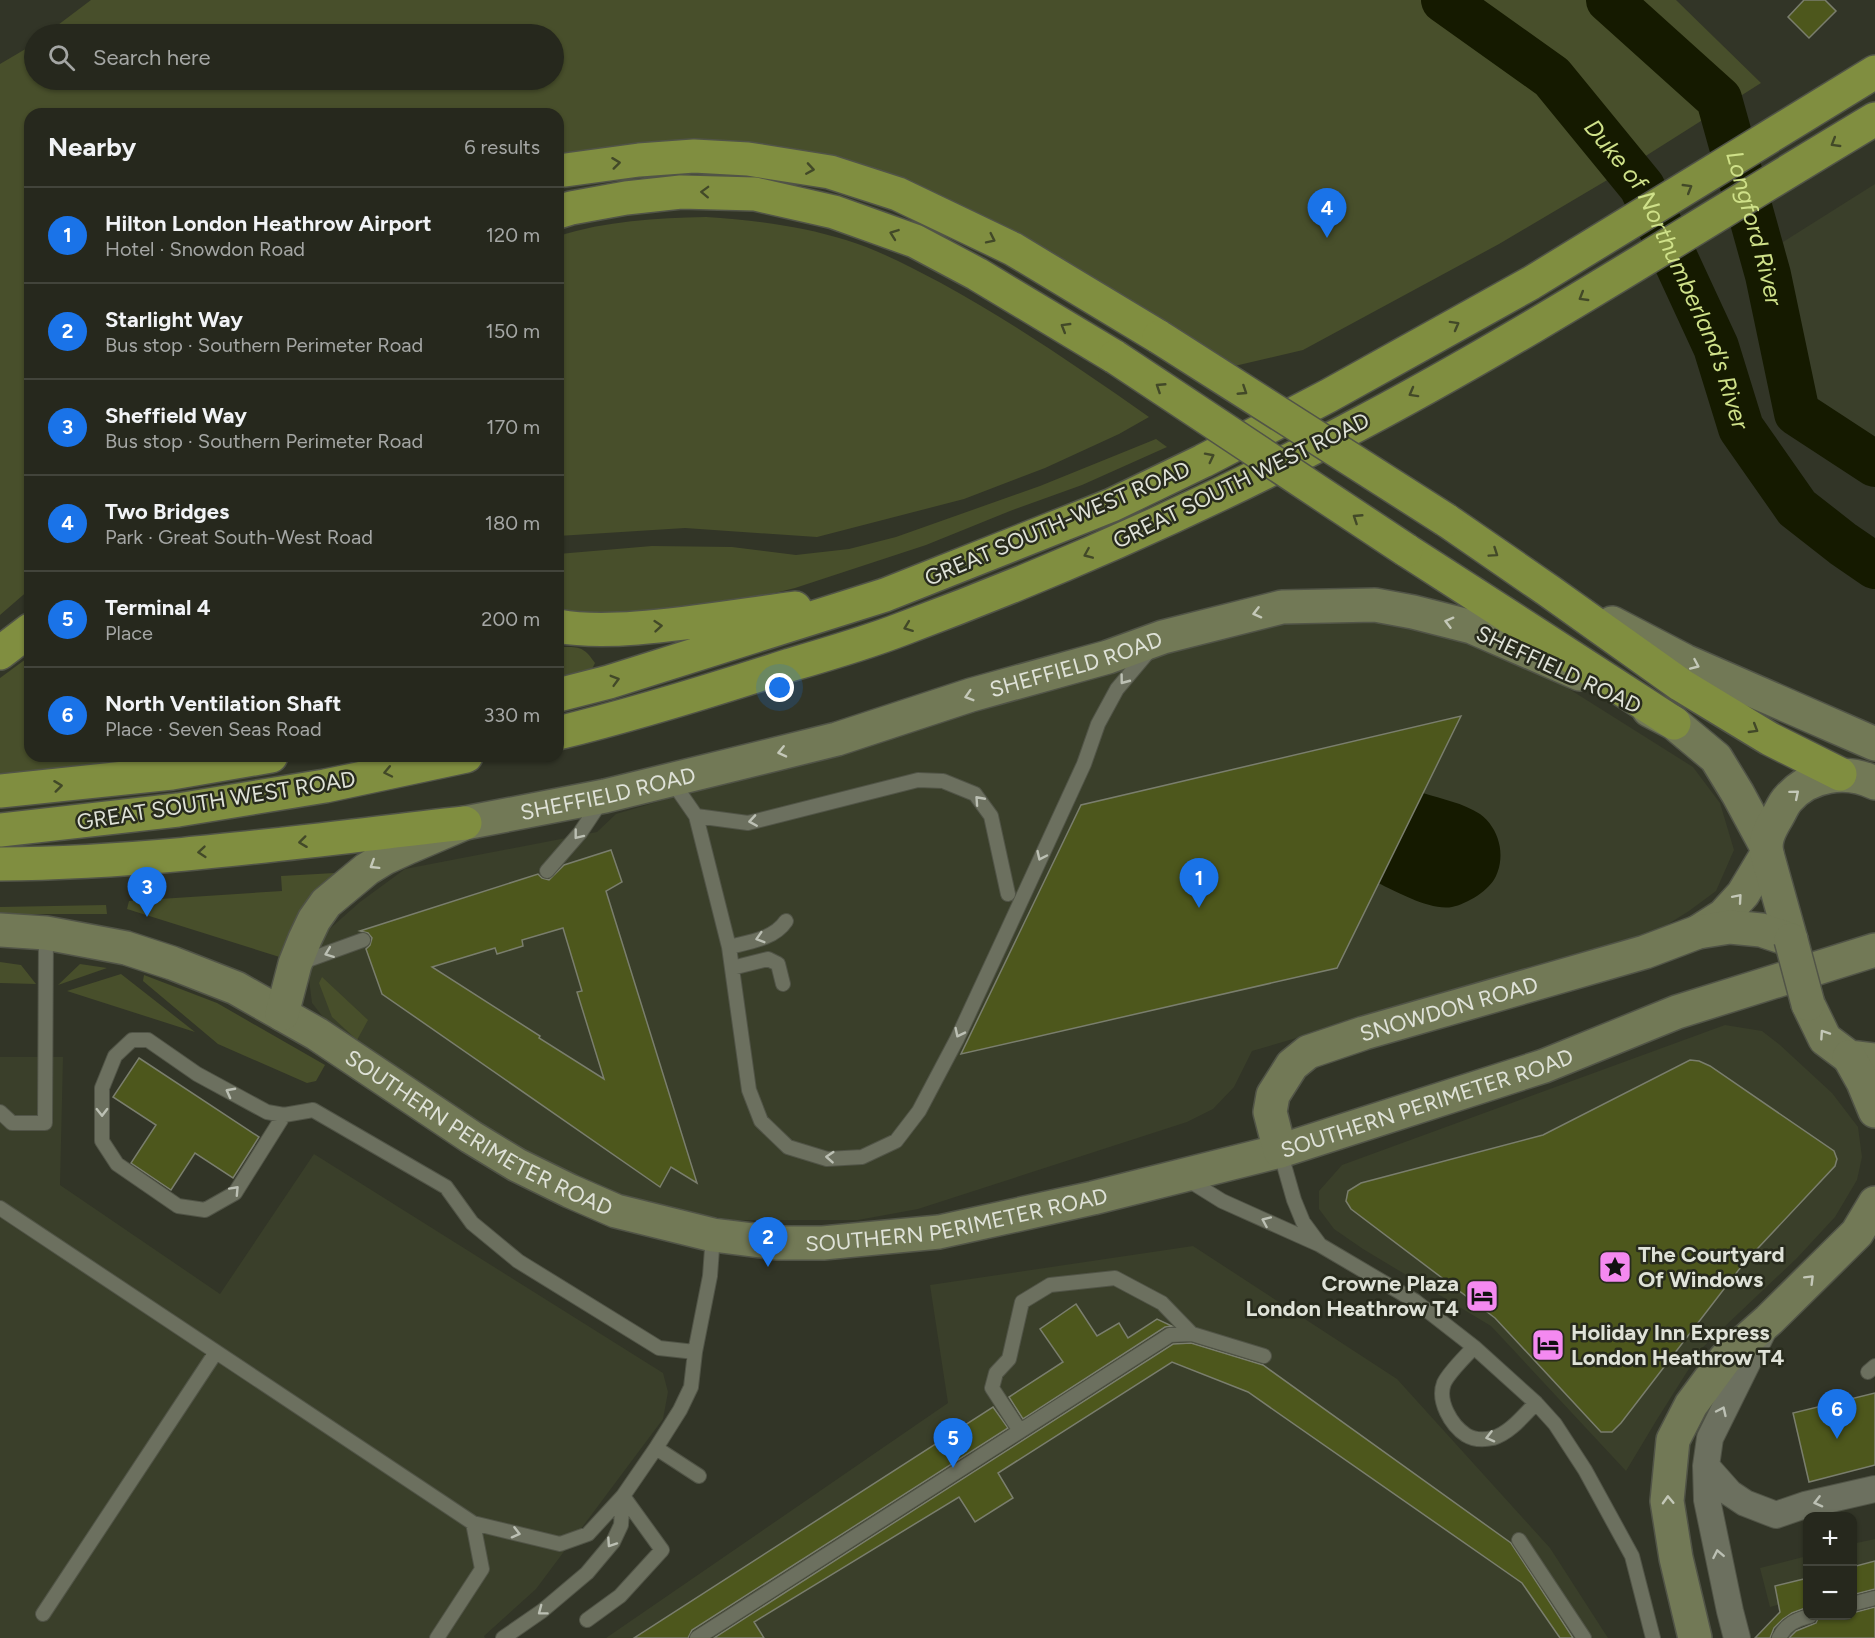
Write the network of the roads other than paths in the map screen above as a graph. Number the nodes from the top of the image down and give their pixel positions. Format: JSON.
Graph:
{"nodes":[{"id":1,"x":1875,"y":72,"type":"edge"},
{"id":2,"x":1875,"y":119,"type":"edge"},
{"id":3,"x":564,"y":170,"type":"edge"},
{"id":4,"x":564,"y":210,"type":"edge"},
{"id":5,"x":1549,"y":591,"type":"junction"},
{"id":6,"x":885,"y":594,"type":"junction"},
{"id":7,"x":564,"y":627,"type":"edge"},
{"id":8,"x":24,"y":635,"type":"edge"},
{"id":9,"x":1163,"y":637,"type":"junction"},
{"id":10,"x":0,"y":653,"type":"edge"},
{"id":11,"x":564,"y":692,"type":"edge"},
{"id":12,"x":1674,"y":723,"type":"junction"},
{"id":13,"x":564,"y":731,"type":"edge"},
{"id":14,"x":1875,"y":744,"type":"edge"},
{"id":15,"x":234,"y":762,"type":"edge"},
{"id":16,"x":438,"y":762,"type":"edge"},
{"id":17,"x":1840,"y":774,"type":"junction"},
{"id":18,"x":667,"y":782,"type":"junction"},
{"id":19,"x":1875,"y":783,"type":"edge"},
{"id":20,"x":0,"y":791,"type":"edge"},
{"id":21,"x":605,"y":796,"type":"junction"},
{"id":22,"x":696,"y":816,"type":"junction"},
{"id":23,"x":465,"y":823,"type":"junction"},
{"id":24,"x":0,"y":830,"type":"edge"},
{"id":25,"x":1766,"y":849,"type":"junction"},
{"id":26,"x":0,"y":864,"type":"edge"},
{"id":27,"x":548,"y":871,"type":"dead end"},
{"id":28,"x":1008,"y":894,"type":"dead end"},
{"id":29,"x":786,"y":921,"type":"dead end"},
{"id":30,"x":0,"y":930,"type":"edge"},
{"id":31,"x":1698,"y":932,"type":"junction"},
{"id":32,"x":46,"y":933,"type":"junction"},
{"id":33,"x":363,"y":940,"type":"dead end"},
{"id":34,"x":1791,"y":940,"type":"junction"},
{"id":35,"x":729,"y":947,"type":"junction"},
{"id":36,"x":1875,"y":950,"type":"edge"},
{"id":37,"x":295,"y":964,"type":"junction"},
{"id":38,"x":732,"y":968,"type":"junction"},
{"id":39,"x":783,"y":984,"type":"dead end"},
{"id":40,"x":282,"y":1014,"type":"junction"},
{"id":41,"x":1862,"y":1058,"type":"edge"},
{"id":42,"x":1875,"y":1111,"type":"edge"},
{"id":43,"x":0,"y":1112,"type":"edge"},
{"id":44,"x":284,"y":1114,"type":"junction"},
{"id":45,"x":1280,"y":1151,"type":"junction"},
{"id":46,"x":1183,"y":1176,"type":"junction"},
{"id":47,"x":1875,"y":1203,"type":"edge"},
{"id":48,"x":0,"y":1209,"type":"edge"},
{"id":49,"x":1866,"y":1231,"type":"edge"},
{"id":50,"x":713,"y":1235,"type":"junction"},
{"id":51,"x":1320,"y":1245,"type":"junction"},
{"id":52,"x":1769,"y":1320,"type":"junction"},
{"id":53,"x":1192,"y":1334,"type":"junction"},
{"id":54,"x":1474,"y":1347,"type":"junction"},
{"id":55,"x":216,"y":1352,"type":"junction"},
{"id":56,"x":695,"y":1352,"type":"junction"},
{"id":57,"x":1264,"y":1356,"type":"dead end"},
{"id":58,"x":1536,"y":1403,"type":"junction"},
{"id":59,"x":1020,"y":1431,"type":"junction"},
{"id":60,"x":656,"y":1448,"type":"junction"},
{"id":61,"x":1706,"y":1466,"type":"junction"},
{"id":62,"x":699,"y":1476,"type":"dead end"},
{"id":63,"x":1875,"y":1489,"type":"edge"},
{"id":64,"x":622,"y":1496,"type":"junction"},
{"id":65,"x":473,"y":1523,"type":"junction"},
{"id":66,"x":1519,"y":1540,"type":"dead end"},
{"id":67,"x":1875,"y":1598,"type":"edge"},
{"id":68,"x":1857,"y":1603,"type":"edge"},
{"id":69,"x":43,"y":1614,"type":"dead end"},
{"id":70,"x":1803,"y":1618,"type":"edge"},
{"id":71,"x":587,"y":1620,"type":"dead end"},
{"id":72,"x":436,"y":1638,"type":"edge"},
{"id":73,"x":503,"y":1638,"type":"edge"},
{"id":74,"x":697,"y":1638,"type":"edge"},
{"id":75,"x":1584,"y":1638,"type":"edge"},
{"id":76,"x":1653,"y":1638,"type":"edge"},
{"id":77,"x":1695,"y":1638,"type":"edge"},
{"id":78,"x":1737,"y":1638,"type":"edge"},
{"id":79,"x":1779,"y":1638,"type":"edge"}],
"edges":[{"from":6,"to":1,"type":"highway","name":"GREAT SOUTH-WEST ROAD","one_way":true},
{"from":2,"to":13,"type":"highway","name":"GREAT SOUTH WEST ROAD","one_way":true},
{"from":3,"to":5,"type":"highway","one_way":true,"bridge":true},
{"from":12,"to":4,"type":"highway","one_way":true,"bridge":true},
{"from":5,"to":14,"type":"street","one_way":true},
{"from":5,"to":17,"type":"highway","one_way":true},
{"from":7,"to":6,"type":"highway","one_way":true},
{"from":11,"to":6,"type":"highway","name":"GREAT SOUTH-WEST ROAD","one_way":true},
{"from":8,"to":10,"type":"highway"},
{"from":12,"to":9,"type":"street","name":"SHEFFIELD ROAD","one_way":true},
{"from":9,"to":18,"type":"street","name":"SHEFFIELD ROAD","one_way":true},
{"from":9,"to":38,"type":"lane","one_way":true},
{"from":12,"to":25,"type":"street","name":"SHEFFIELD ROAD"},
{"from":20,"to":15,"type":"highway","one_way":true},
{"from":16,"to":24,"type":"highway","name":"GREAT SOUTH WEST ROAD","one_way":true},
{"from":17,"to":19,"type":"street"},
{"from":25,"to":17,"type":"street","name":"SNOWDON ROAD","one_way":true},
{"from":18,"to":21,"type":"street","name":"SHEFFIELD ROAD"},
{"from":18,"to":22,"type":"lane"},
{"from":21,"to":23,"type":"street","name":"SHEFFIELD ROAD"},
{"from":21,"to":27,"type":"lane","one_way":true},
{"from":28,"to":22,"type":"lane","one_way":true},
{"from":22,"to":35,"type":"lane"},
{"from":23,"to":26,"type":"highway","one_way":true},
{"from":23,"to":37,"type":"street","name":"SHEFFIELD ROAD","one_way":true},
{"from":31,"to":25,"type":"street","name":"SNOWDON ROAD","one_way":true},
{"from":25,"to":34,"type":"street","name":"SHEFFIELD ROAD"},
{"from":29,"to":35,"type":"lane","one_way":true},
{"from":30,"to":32,"type":"street","name":"SOUTHERN PERIMETER ROAD"},
{"from":31,"to":34,"type":"street","name":"SNOWDON ROAD"},
{"from":31,"to":45,"type":"street","name":"SNOWDON ROAD"},
{"from":32,"to":40,"type":"street","name":"SOUTHERN PERIMETER ROAD"},
{"from":32,"to":43,"type":"lane"},
{"from":33,"to":37,"type":"lane","one_way":true},
{"from":41,"to":34,"type":"street","name":"SHEFFIELD ROAD","one_way":true,"bridge":true},
{"from":35,"to":38,"type":"lane"},
{"from":36,"to":45,"type":"street","name":"SOUTHERN PERIMETER ROAD"},
{"from":37,"to":40,"type":"street","name":"SHEFFIELD ROAD"},
{"from":38,"to":39,"type":"lane"},
{"from":40,"to":50,"type":"street","name":"SOUTHERN PERIMETER ROAD"},
{"from":41,"to":42,"type":"street"},
{"from":44,"to":44,"type":"lane","one_way":true},
{"from":44,"to":56,"type":"lane"},
{"from":45,"to":46,"type":"street","name":"SOUTHERN PERIMETER ROAD"},
{"from":45,"to":51,"type":"lane"},
{"from":46,"to":50,"type":"street","name":"SOUTHERN PERIMETER ROAD"},
{"from":51,"to":46,"type":"lane","one_way":true},
{"from":47,"to":49,"type":"street"},
{"from":48,"to":55,"type":"lane"},
{"from":52,"to":49,"type":"street","one_way":true},
{"from":50,"to":56,"type":"lane"},
{"from":51,"to":54,"type":"lane"},
{"from":61,"to":52,"type":"street","one_way":true},
{"from":77,"to":52,"type":"street","one_way":true},
{"from":53,"to":57,"type":"lane"},
{"from":53,"to":59,"type":"lane"},
{"from":53,"to":59,"type":"lane"},
{"from":54,"to":58,"type":"lane"},
{"from":58,"to":54,"type":"lane","one_way":true},
{"from":55,"to":65,"type":"lane"},
{"from":55,"to":69,"type":"lane"},
{"from":56,"to":60,"type":"lane"},
{"from":58,"to":76,"type":"lane"},
{"from":59,"to":74,"type":"lane"},
{"from":60,"to":62,"type":"lane"},
{"from":60,"to":64,"type":"lane"},
{"from":63,"to":61,"type":"street","one_way":true},
{"from":78,"to":61,"type":"street","one_way":true},
{"from":65,"to":64,"type":"lane","one_way":true},
{"from":64,"to":71,"type":"lane"},
{"from":64,"to":73,"type":"lane","one_way":true},
{"from":65,"to":72,"type":"lane"},
{"from":66,"to":75,"type":"lane"},
{"from":67,"to":68,"type":"lane"},
{"from":70,"to":79,"type":"lane"}]}
